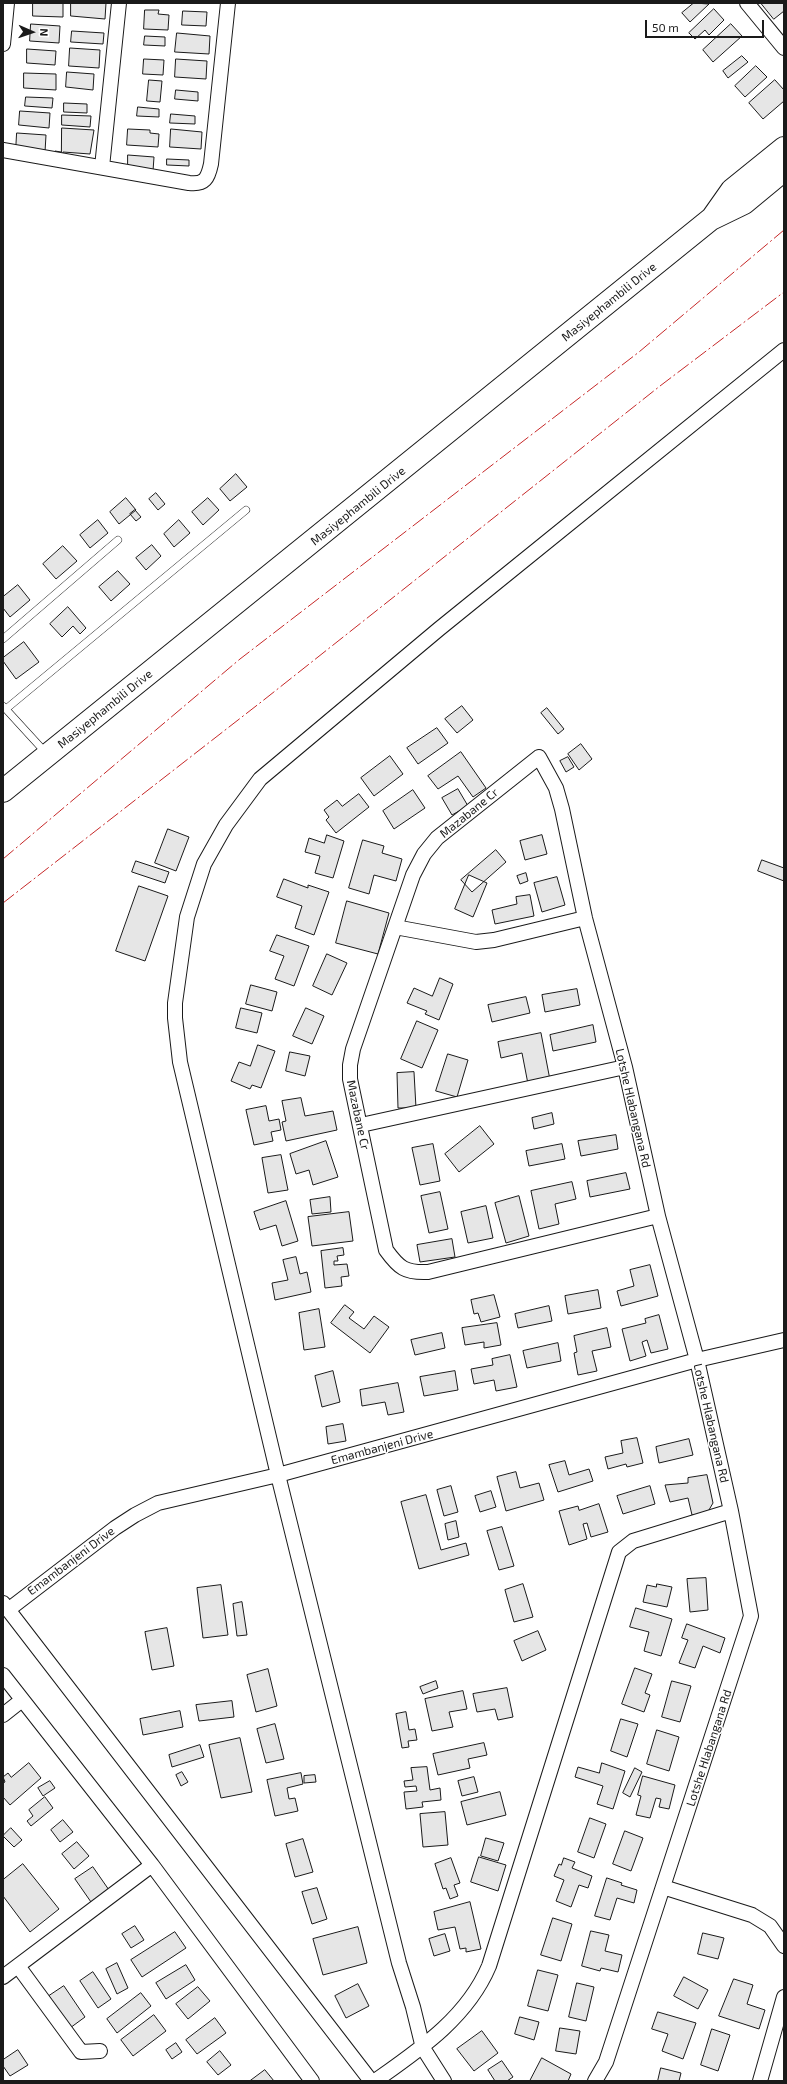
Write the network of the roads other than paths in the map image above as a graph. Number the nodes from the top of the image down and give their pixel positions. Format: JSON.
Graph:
{"nodes":[{"id":1,"x":7,"y":3,"type":"edge"},
{"id":2,"x":119,"y":3,"type":"edge"},
{"id":3,"x":228,"y":3,"type":"edge"},
{"id":4,"x":747,"y":3,"type":"edge"},
{"id":5,"x":3,"y":44,"type":"edge"},
{"id":6,"x":784,"y":48,"type":"edge"},
{"id":7,"x":784,"y":148,"type":"edge"},
{"id":8,"x":3,"y":150,"type":"edge"},
{"id":9,"x":102,"y":167,"type":"junction"},
{"id":10,"x":784,"y":170,"type":"edge"},
{"id":11,"x":711,"y":219,"type":"junction"},
{"id":12,"x":784,"y":350,"type":"edge"},
{"id":13,"x":246,"y":510,"type":"dead end"},
{"id":14,"x":118,"y":540,"type":"dead end"},
{"id":15,"x":3,"y":639,"type":"edge"},
{"id":16,"x":4,"y":707,"type":"edge"},
{"id":17,"x":47,"y":755,"type":"junction"},
{"id":18,"x":539,"y":757,"type":"joint"},
{"id":19,"x":3,"y":791,"type":"edge"},
{"id":20,"x":585,"y":918,"type":"junction"},
{"id":21,"x":395,"y":928,"type":"junction"},
{"id":22,"x":625,"y":1067,"type":"junction"},
{"id":23,"x":361,"y":1125,"type":"junction"},
{"id":24,"x":658,"y":1216,"type":"junction"},
{"id":25,"x":784,"y":1340,"type":"edge"},
{"id":26,"x":697,"y":1360,"type":"junction"},
{"id":27,"x":278,"y":1476,"type":"junction"},
{"id":28,"x":731,"y":1511,"type":"junction"},
{"id":29,"x":6,"y":1606,"type":"edge"},
{"id":30,"x":3,"y":1675,"type":"edge"},
{"id":31,"x":22,"y":1700,"type":"junction"},
{"id":32,"x":3,"y":1715,"type":"edge"},
{"id":33,"x":152,"y":1865,"type":"junction"},
{"id":34,"x":663,"y":1887,"type":"junction"},
{"id":35,"x":784,"y":1946,"type":"edge"},
{"id":36,"x":18,"y":1966,"type":"junction"},
{"id":37,"x":3,"y":1977,"type":"edge"},
{"id":38,"x":784,"y":1997,"type":"edge"},
{"id":39,"x":423,"y":2048,"type":"junction"},
{"id":40,"x":100,"y":2050,"type":"dead end"},
{"id":41,"x":312,"y":2081,"type":"edge"},
{"id":42,"x":371,"y":2081,"type":"edge"},
{"id":43,"x":375,"y":2081,"type":"edge"},
{"id":44,"x":444,"y":2081,"type":"edge"},
{"id":45,"x":595,"y":2081,"type":"edge"},
{"id":46,"x":760,"y":2081,"type":"edge"}],
"edges":[{"from":1,"to":5,"type":"street"},
{"from":2,"to":9,"type":"street"},
{"from":3,"to":9,"type":"street"},
{"from":4,"to":6,"type":"street"},
{"from":7,"to":11,"type":"main road","name":"Masiyephambili Drive"},
{"from":8,"to":9,"type":"street"},
{"from":10,"to":11,"type":"main road","name":"Masiyephambili Drive"},
{"from":11,"to":17,"type":"main road","name":"Masiyephambili Drive"},
{"from":12,"to":27,"type":"street"},
{"from":13,"to":16,"type":"lane"},
{"from":14,"to":15,"type":"lane"},
{"from":16,"to":17,"type":"lane"},
{"from":17,"to":19,"type":"main road","name":"Masiyephambili Drive"},
{"from":18,"to":20,"type":"street","name":"Lotshe Hlabangana Rd"},
{"from":18,"to":21,"type":"street","name":"Mazabane Cr"},
{"from":20,"to":21,"type":"street"},
{"from":20,"to":22,"type":"street","name":"Lotshe Hlabangana Rd"},
{"from":21,"to":23,"type":"street","name":"Mazabane Cr"},
{"from":22,"to":23,"type":"street"},
{"from":22,"to":24,"type":"street","name":"Lotshe Hlabangana Rd"},
{"from":23,"to":24,"type":"street","name":"Mazabane Cr"},
{"from":24,"to":26,"type":"street","name":"Lotshe Hlabangana Rd"},
{"from":25,"to":26,"type":"street","name":"Emambanjeni Drive"},
{"from":26,"to":27,"type":"street","name":"Emambanjeni Drive"},
{"from":26,"to":28,"type":"street","name":"Lotshe Hlabangana Rd"},
{"from":27,"to":29,"type":"street","name":"Emambanjeni Drive"},
{"from":27,"to":39,"type":"street"},
{"from":28,"to":34,"type":"street","name":"Lotshe Hlabangana Rd"},
{"from":28,"to":39,"type":"street"},
{"from":29,"to":42,"type":"street"},
{"from":30,"to":31,"type":"street"},
{"from":31,"to":32,"type":"street"},
{"from":31,"to":33,"type":"street"},
{"from":33,"to":36,"type":"street"},
{"from":33,"to":41,"type":"street"},
{"from":34,"to":35,"type":"street"},
{"from":34,"to":45,"type":"street","name":"Lotshe Hlabangana Rd"},
{"from":36,"to":37,"type":"street"},
{"from":36,"to":40,"type":"street"},
{"from":38,"to":46,"type":"street"},
{"from":39,"to":43,"type":"street"},
{"from":39,"to":44,"type":"street"}]}
